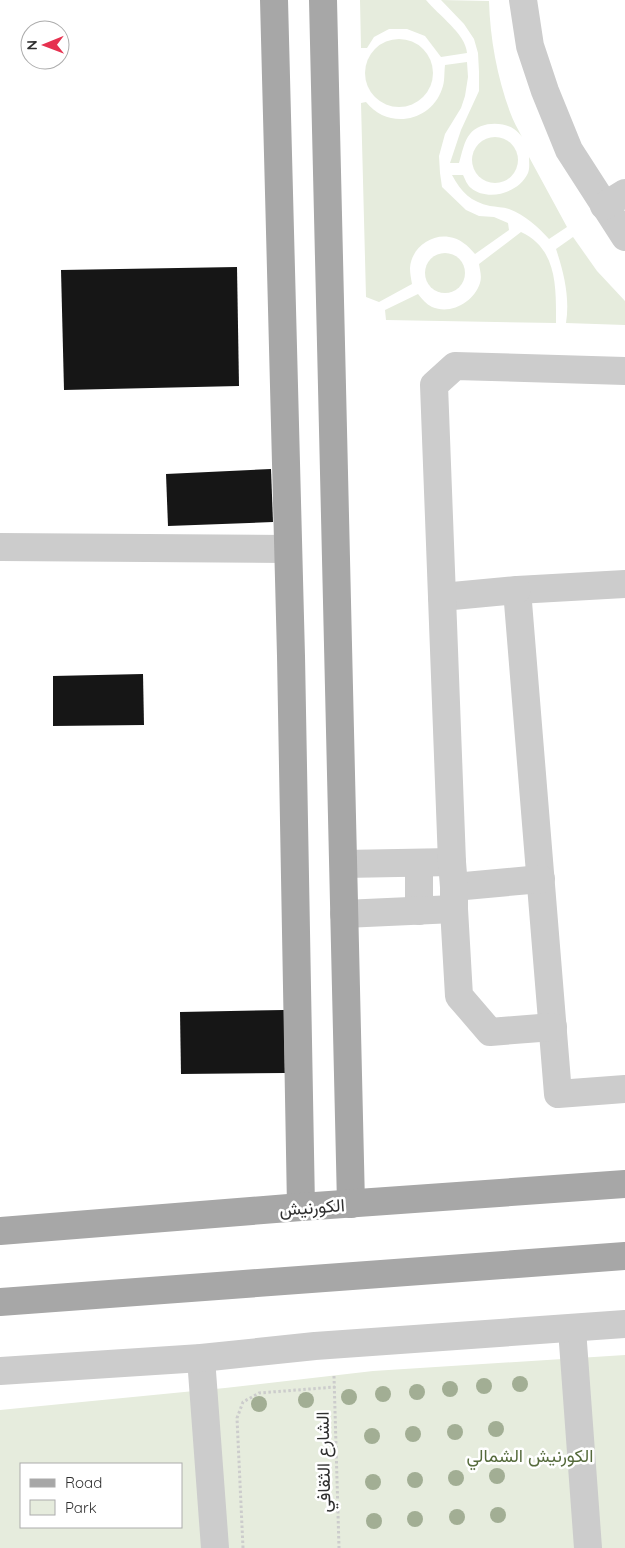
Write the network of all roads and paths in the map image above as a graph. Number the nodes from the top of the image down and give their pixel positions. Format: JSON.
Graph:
{"nodes":[{"id":1,"x":274,"y":0,"type":"edge"},
{"id":2,"x":322,"y":0,"type":"edge"},
{"id":3,"x":523,"y":0,"type":"edge"},
{"id":4,"x":615,"y":200,"type":"edge"},
{"id":5,"x":625,"y":237,"type":"edge"},
{"id":6,"x":625,"y":371,"type":"edge"},
{"id":7,"x":0,"y":547,"type":"edge"},
{"id":8,"x":288,"y":549,"type":"junction"},
{"id":9,"x":625,"y":584,"type":"edge"},
{"id":10,"x":517,"y":590,"type":"junction"},
{"id":11,"x":442,"y":597,"type":"junction"},
{"id":12,"x":344,"y":864,"type":"junction"},
{"id":13,"x":419,"y":864,"type":"junction"},
{"id":14,"x":541,"y":880,"type":"junction"},
{"id":15,"x":454,"y":886,"type":"junction"},
{"id":16,"x":419,"y":911,"type":"junction"},
{"id":17,"x":344,"y":914,"type":"junction"},
{"id":18,"x":553,"y":1027,"type":"junction"},
{"id":19,"x":625,"y":1089,"type":"edge"},
{"id":20,"x":625,"y":1184,"type":"edge"},
{"id":21,"x":351,"y":1204,"type":"junction"},
{"id":22,"x":300,"y":1208,"type":"junction"},
{"id":23,"x":0,"y":1231,"type":"edge"},
{"id":24,"x":625,"y":1256,"type":"edge"},
{"id":25,"x":0,"y":1302,"type":"edge"},
{"id":26,"x":625,"y":1324,"type":"edge"},
{"id":27,"x":572,"y":1329,"type":"junction"},
{"id":28,"x":201,"y":1358,"type":"junction"},
{"id":29,"x":0,"y":1371,"type":"edge"},
{"id":30,"x":334,"y":1376,"type":"dead end"},
{"id":31,"x":335,"y":1387,"type":"junction"},
{"id":32,"x":215,"y":1548,"type":"edge"},
{"id":33,"x":243,"y":1548,"type":"edge"},
{"id":34,"x":339,"y":1548,"type":"edge"},
{"id":35,"x":588,"y":1548,"type":"edge"}],
"edges":[{"from":1,"to":8,"type":"main road"},
{"from":2,"to":12,"type":"main road"},
{"from":3,"to":4,"type":"street"},
{"from":4,"to":5,"type":"street"},
{"from":6,"to":11,"type":"street"},
{"from":7,"to":8,"type":"street"},
{"from":8,"to":22,"type":"main road"},
{"from":9,"to":10,"type":"street"},
{"from":10,"to":11,"type":"street"},
{"from":10,"to":14,"type":"street"},
{"from":11,"to":15,"type":"street"},
{"from":12,"to":13,"type":"street"},
{"from":12,"to":17,"type":"main road"},
{"from":13,"to":15,"type":"street"},
{"from":13,"to":16,"type":"street"},
{"from":14,"to":15,"type":"street"},
{"from":14,"to":18,"type":"street"},
{"from":15,"to":16,"type":"street"},
{"from":15,"to":18,"type":"street"},
{"from":16,"to":17,"type":"street"},
{"from":17,"to":21,"type":"main road"},
{"from":18,"to":19,"type":"street"},
{"from":20,"to":21,"type":"main road","name":"الكورنيش"},
{"from":21,"to":22,"type":"main road","name":"الكورنيش"},
{"from":22,"to":23,"type":"main road","name":"الكورنيش"},
{"from":24,"to":25,"type":"main road"},
{"from":26,"to":27,"type":"street"},
{"from":27,"to":28,"type":"street"},
{"from":27,"to":35,"type":"street"},
{"from":28,"to":29,"type":"street"},
{"from":28,"to":32,"type":"street"},
{"from":30,"to":31,"type":"path","name":"الشارع الثقافي"},
{"from":31,"to":33,"type":"path"},
{"from":31,"to":34,"type":"path","name":"الشارع الثقافي"}]}
